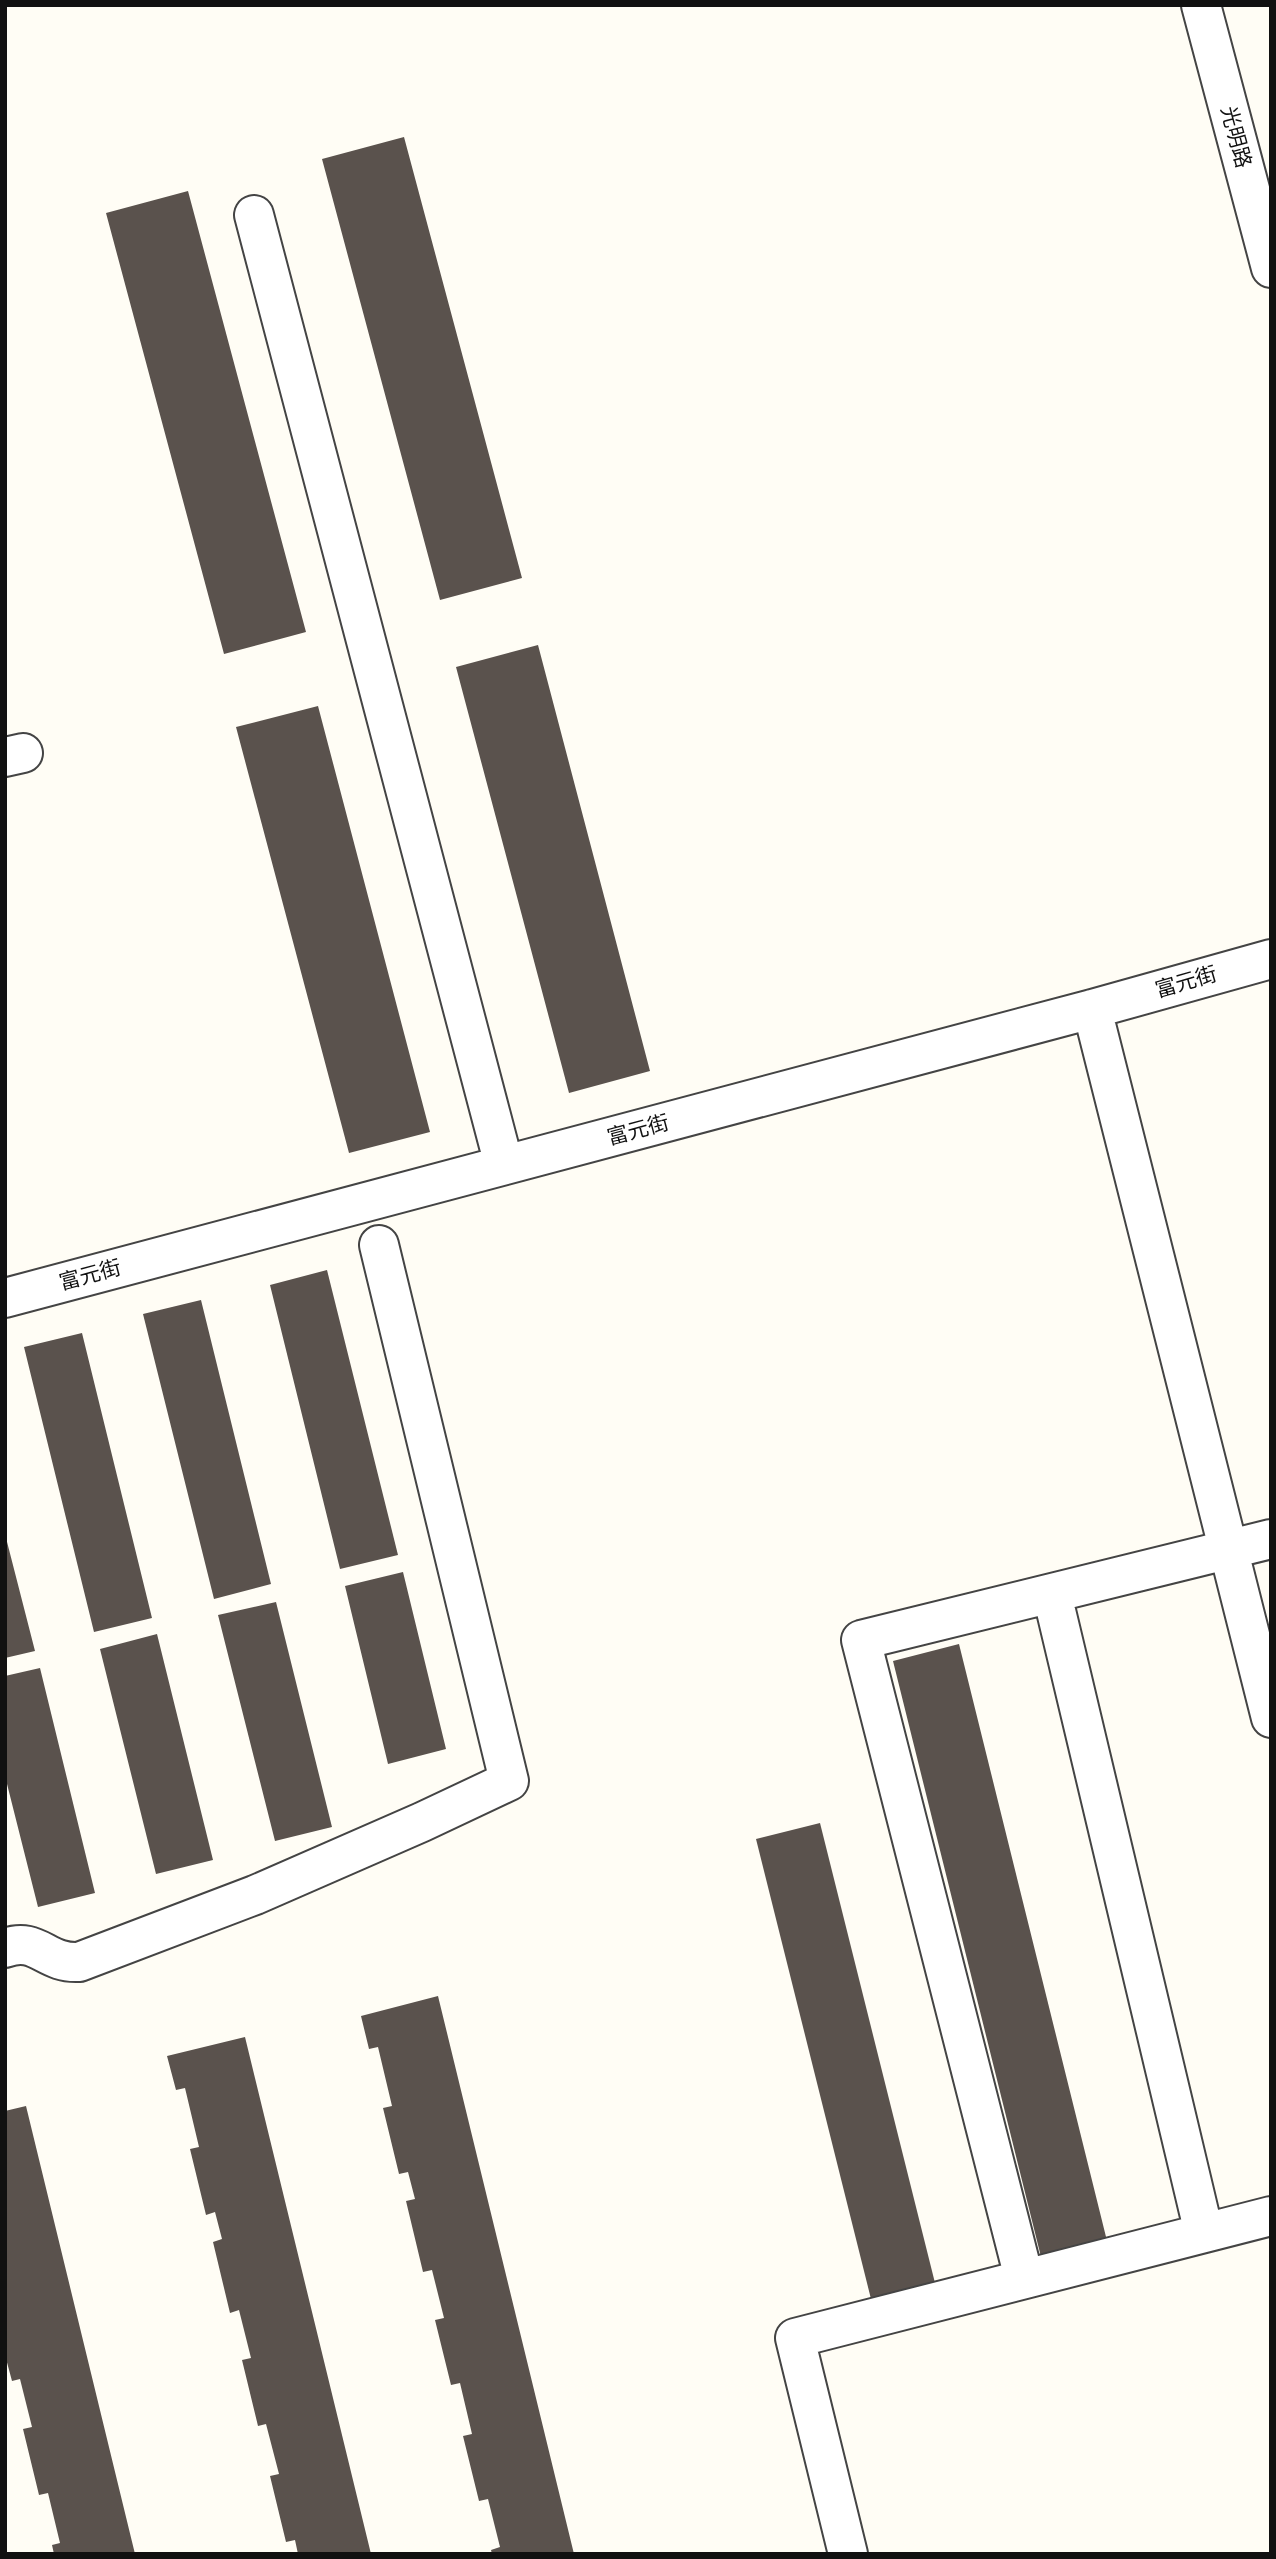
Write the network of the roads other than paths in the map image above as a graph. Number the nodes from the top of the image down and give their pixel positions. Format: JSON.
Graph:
{"nodes":[{"id":1,"x":1201,"y":5,"type":"edge"},
{"id":2,"x":254,"y":215,"type":"dead end"},
{"id":3,"x":1271,"y":268,"type":"edge"},
{"id":4,"x":1271,"y":959,"type":"edge"},
{"id":5,"x":1092,"y":1009,"type":"junction"},
{"id":6,"x":504,"y":1165,"type":"junction"},
{"id":7,"x":379,"y":1245,"type":"dead end"},
{"id":8,"x":5,"y":1298,"type":"edge"},
{"id":9,"x":1271,"y":1539,"type":"edge"},
{"id":10,"x":1230,"y":1550,"type":"junction"},
{"id":11,"x":1052,"y":1594,"type":"junction"},
{"id":12,"x":1271,"y":1718,"type":"edge"},
{"id":13,"x":7,"y":1939,"type":"edge"},
{"id":14,"x":1271,"y":2216,"type":"edge"},
{"id":15,"x":1204,"y":2233,"type":"junction"},
{"id":16,"x":1024,"y":2278,"type":"junction"},
{"id":17,"x":848,"y":2554,"type":"edge"}],
"edges":[{"from":1,"to":3,"type":"street","name":"光明路"},
{"from":2,"to":6,"type":"street"},
{"from":4,"to":5,"type":"street","name":"富元街"},
{"from":5,"to":6,"type":"street","name":"富元街"},
{"from":5,"to":10,"type":"street"},
{"from":6,"to":8,"type":"street","name":"富元街"},
{"from":7,"to":13,"type":"street"},
{"from":9,"to":10,"type":"street"},
{"from":10,"to":11,"type":"street"},
{"from":10,"to":12,"type":"street"},
{"from":11,"to":15,"type":"street"},
{"from":11,"to":16,"type":"street"},
{"from":14,"to":15,"type":"street"},
{"from":15,"to":16,"type":"street"},
{"from":16,"to":17,"type":"street"}]}
